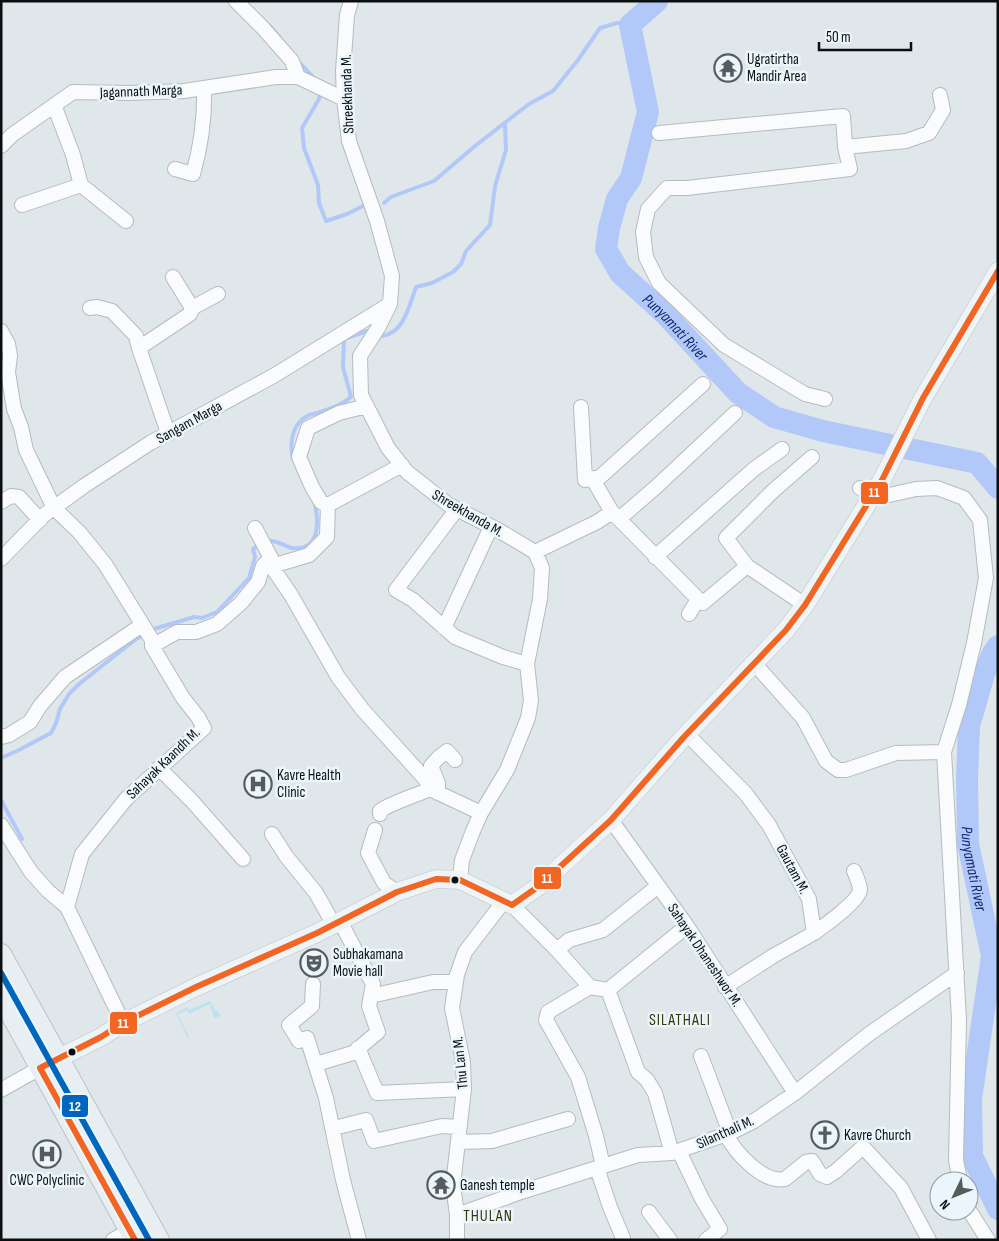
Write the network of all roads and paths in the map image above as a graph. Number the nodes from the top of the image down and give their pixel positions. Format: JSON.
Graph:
{"nodes":[{"id":1,"x":236,"y":1,"type":"edge"},
{"id":2,"x":351,"y":1,"type":"edge"},
{"id":3,"x":304,"y":80,"type":"junction"},
{"id":4,"x":204,"y":88,"type":"junction"},
{"id":5,"x":940,"y":95,"type":"dead end"},
{"id":6,"x":342,"y":98,"type":"junction"},
{"id":7,"x":54,"y":106,"type":"junction"},
{"id":8,"x":659,"y":134,"type":"dead end"},
{"id":9,"x":1,"y":146,"type":"edge"},
{"id":10,"x":846,"y":147,"type":"junction"},
{"id":11,"x":175,"y":169,"type":"dead end"},
{"id":12,"x":81,"y":185,"type":"junction"},
{"id":13,"x":22,"y":205,"type":"dead end"},
{"id":14,"x":126,"y":221,"type":"dead end"},
{"id":15,"x":998,"y":271,"type":"edge"},
{"id":16,"x":173,"y":277,"type":"dead end"},
{"id":17,"x":218,"y":294,"type":"dead end"},
{"id":18,"x":390,"y":304,"type":"junction"},
{"id":19,"x":90,"y":308,"type":"dead end"},
{"id":20,"x":192,"y":308,"type":"junction"},
{"id":21,"x":1,"y":331,"type":"edge"},
{"id":22,"x":139,"y":348,"type":"junction"},
{"id":23,"x":703,"y":384,"type":"dead end"},
{"id":24,"x":825,"y":399,"type":"dead end"},
{"id":25,"x":367,"y":406,"type":"junction"},
{"id":26,"x":581,"y":407,"type":"dead end"},
{"id":27,"x":735,"y":413,"type":"dead end"},
{"id":28,"x":168,"y":434,"type":"junction"},
{"id":29,"x":782,"y":449,"type":"dead end"},
{"id":30,"x":812,"y":456,"type":"dead end"},
{"id":31,"x":402,"y":465,"type":"junction"},
{"id":32,"x":592,"y":478,"type":"junction"},
{"id":33,"x":872,"y":487,"type":"junction"},
{"id":34,"x":1,"y":502,"type":"edge"},
{"id":35,"x":328,"y":505,"type":"junction"},
{"id":36,"x":54,"y":508,"type":"junction"},
{"id":37,"x":457,"y":509,"type":"junction"},
{"id":38,"x":615,"y":515,"type":"junction"},
{"id":39,"x":40,"y":520,"type":"junction"},
{"id":40,"x":492,"y":527,"type":"junction"},
{"id":41,"x":255,"y":528,"type":"dead end"},
{"id":42,"x":535,"y":552,"type":"junction"},
{"id":43,"x":655,"y":557,"type":"junction"},
{"id":44,"x":1,"y":559,"type":"edge"},
{"id":45,"x":271,"y":562,"type":"junction"},
{"id":46,"x":747,"y":566,"type":"junction"},
{"id":47,"x":698,"y":599,"type":"junction"},
{"id":48,"x":805,"y":605,"type":"junction"},
{"id":49,"x":689,"y":614,"type":"dead end"},
{"id":50,"x":142,"y":625,"type":"junction"},
{"id":51,"x":444,"y":628,"type":"junction"},
{"id":52,"x":152,"y":646,"type":"junction"},
{"id":53,"x":754,"y":663,"type":"junction"},
{"id":54,"x":527,"y":664,"type":"junction"},
{"id":55,"x":688,"y":735,"type":"junction"},
{"id":56,"x":1,"y":737,"type":"edge"},
{"id":57,"x":944,"y":752,"type":"junction"},
{"id":58,"x":455,"y":760,"type":"dead end"},
{"id":59,"x":159,"y":768,"type":"junction"},
{"id":60,"x":434,"y":791,"type":"junction"},
{"id":61,"x":481,"y":813,"type":"junction"},
{"id":62,"x":380,"y":814,"type":"dead end"},
{"id":63,"x":611,"y":820,"type":"junction"},
{"id":64,"x":1,"y":825,"type":"edge"},
{"id":65,"x":375,"y":830,"type":"dead end"},
{"id":66,"x":272,"y":834,"type":"dead end"},
{"id":67,"x":243,"y":859,"type":"dead end"},
{"id":68,"x":854,"y":870,"type":"dead end"},
{"id":69,"x":460,"y":880,"type":"junction"},
{"id":70,"x":658,"y":886,"type":"junction"},
{"id":71,"x":397,"y":892,"type":"junction"},
{"id":72,"x":508,"y":903,"type":"junction"},
{"id":73,"x":67,"y":907,"type":"junction"},
{"id":74,"x":337,"y":923,"type":"junction"},
{"id":75,"x":687,"y":926,"type":"junction"},
{"id":76,"x":814,"y":933,"type":"junction"},
{"id":77,"x":557,"y":950,"type":"junction"},
{"id":78,"x":1,"y":954,"type":"edge"},
{"id":79,"x":957,"y":974,"type":"junction"},
{"id":80,"x":456,"y":982,"type":"junction"},
{"id":81,"x":313,"y":984,"type":"dead end"},
{"id":82,"x":725,"y":986,"type":"junction"},
{"id":83,"x":590,"y":987,"type":"junction"},
{"id":84,"x":608,"y":990,"type":"junction"},
{"id":85,"x":1,"y":996,"type":"edge"},
{"id":86,"x":371,"y":996,"type":"junction"},
{"id":87,"x":123,"y":1023,"type":"junction"},
{"id":88,"x":358,"y":1048,"type":"junction"},
{"id":89,"x":701,"y":1056,"type":"dead end"},
{"id":90,"x":58,"y":1059,"type":"junction"},
{"id":91,"x":316,"y":1064,"type":"junction"},
{"id":92,"x":40,"y":1068,"type":"junction"},
{"id":93,"x":464,"y":1089,"type":"junction"},
{"id":94,"x":1,"y":1090,"type":"edge"},
{"id":95,"x":795,"y":1093,"type":"junction"},
{"id":96,"x":568,"y":1119,"type":"dead end"},
{"id":97,"x":460,"y":1127,"type":"junction"},
{"id":98,"x":334,"y":1128,"type":"junction"},
{"id":99,"x":728,"y":1134,"type":"junction"},
{"id":100,"x":458,"y":1142,"type":"junction"},
{"id":101,"x":675,"y":1152,"type":"junction"},
{"id":102,"x":600,"y":1167,"type":"junction"},
{"id":103,"x":958,"y":1171,"type":"edge"},
{"id":104,"x":649,"y":1212,"type":"dead end"},
{"id":105,"x":457,"y":1215,"type":"junction"},
{"id":106,"x":976,"y":1221,"type":"edge"},
{"id":107,"x":126,"y":1237,"type":"edge"},
{"id":108,"x":623,"y":1238,"type":"dead end"},
{"id":109,"x":159,"y":1240,"type":"edge"},
{"id":110,"x":359,"y":1240,"type":"edge"},
{"id":111,"x":457,"y":1240,"type":"edge"},
{"id":112,"x":670,"y":1240,"type":"edge"},
{"id":113,"x":706,"y":1240,"type":"edge"},
{"id":114,"x":929,"y":1240,"type":"edge"},
{"id":115,"x":988,"y":1240,"type":"edge"}],
"edges":[{"from":1,"to":3,"type":"street"},
{"from":2,"to":6,"type":"street","name":"Shreekhanda M."},
{"from":3,"to":4,"type":"street","name":"Jagannath Marga"},
{"from":3,"to":6,"type":"street"},
{"from":4,"to":7,"type":"street","name":"Jagannath Marga"},
{"from":4,"to":11,"type":"street"},
{"from":5,"to":10,"type":"street"},
{"from":6,"to":18,"type":"street","name":"Shreekhanda M."},
{"from":7,"to":9,"type":"street","name":"Jagannath Marga"},
{"from":7,"to":12,"type":"street"},
{"from":8,"to":10,"type":"street"},
{"from":10,"to":24,"type":"street"},
{"from":12,"to":13,"type":"street"},
{"from":12,"to":14,"type":"street"},
{"from":15,"to":33,"type":"main road"},
{"from":16,"to":20,"type":"street"},
{"from":17,"to":20,"type":"street"},
{"from":18,"to":25,"type":"street","name":"Shreekhanda M."},
{"from":18,"to":28,"type":"street","name":"Sangam Marga"},
{"from":19,"to":22,"type":"street"},
{"from":20,"to":22,"type":"street"},
{"from":21,"to":36,"type":"street"},
{"from":22,"to":28,"type":"street"},
{"from":23,"to":32,"type":"street"},
{"from":25,"to":31,"type":"street","name":"Shreekhanda M."},
{"from":25,"to":35,"type":"street"},
{"from":26,"to":32,"type":"street"},
{"from":27,"to":38,"type":"street"},
{"from":28,"to":36,"type":"street","name":"Sangam Marga"},
{"from":29,"to":43,"type":"street"},
{"from":30,"to":46,"type":"street"},
{"from":31,"to":35,"type":"street"},
{"from":31,"to":37,"type":"street","name":"Shreekhanda M."},
{"from":32,"to":38,"type":"street"},
{"from":33,"to":48,"type":"main road"},
{"from":33,"to":57,"type":"street"},
{"from":34,"to":39,"type":"street"},
{"from":35,"to":45,"type":"street"},
{"from":36,"to":39,"type":"street","name":"Sangam Marga"},
{"from":36,"to":50,"type":"street"},
{"from":37,"to":40,"type":"street","name":"Shreekhanda M."},
{"from":37,"to":51,"type":"street"},
{"from":38,"to":42,"type":"street"},
{"from":38,"to":43,"type":"street"},
{"from":39,"to":44,"type":"street","name":"Sangam Marga"},
{"from":40,"to":42,"type":"street","name":"Shreekhanda M."},
{"from":40,"to":51,"type":"street"},
{"from":41,"to":45,"type":"street"},
{"from":42,"to":54,"type":"street"},
{"from":43,"to":47,"type":"street"},
{"from":45,"to":52,"type":"street"},
{"from":45,"to":60,"type":"street"},
{"from":46,"to":47,"type":"street"},
{"from":46,"to":48,"type":"street"},
{"from":47,"to":49,"type":"street"},
{"from":48,"to":53,"type":"main road"},
{"from":50,"to":52,"type":"street"},
{"from":50,"to":56,"type":"street"},
{"from":51,"to":54,"type":"street"},
{"from":52,"to":59,"type":"street","name":"Sahayak Kaandh M."},
{"from":53,"to":55,"type":"main road"},
{"from":53,"to":57,"type":"street"},
{"from":54,"to":61,"type":"street"},
{"from":55,"to":63,"type":"main road"},
{"from":55,"to":76,"type":"street","name":"Gautam M."},
{"from":57,"to":79,"type":"street"},
{"from":58,"to":60,"type":"street"},
{"from":59,"to":67,"type":"street"},
{"from":59,"to":73,"type":"street","name":"Sahayak Kaandh M."},
{"from":60,"to":61,"type":"street"},
{"from":60,"to":62,"type":"street"},
{"from":61,"to":69,"type":"street"},
{"from":63,"to":70,"type":"street","name":"Sahayak Dhaneshwor M."},
{"from":63,"to":72,"type":"main road"},
{"from":64,"to":73,"type":"street"},
{"from":65,"to":71,"type":"street"},
{"from":66,"to":74,"type":"street"},
{"from":68,"to":76,"type":"street"},
{"from":69,"to":71,"type":"main road"},
{"from":69,"to":72,"type":"main road"},
{"from":70,"to":75,"type":"street","name":"Sahayak Dhaneshwor M."},
{"from":70,"to":77,"type":"street"},
{"from":71,"to":74,"type":"main road"},
{"from":72,"to":77,"type":"street"},
{"from":72,"to":80,"type":"street","name":"Thu Lan M."},
{"from":73,"to":87,"type":"street"},
{"from":74,"to":86,"type":"street"},
{"from":74,"to":87,"type":"main road"},
{"from":75,"to":82,"type":"street","name":"Sahayak Dhaneshwor M."},
{"from":75,"to":84,"type":"street"},
{"from":76,"to":82,"type":"street"},
{"from":77,"to":83,"type":"street"},
{"from":78,"to":90,"type":"highway"},
{"from":79,"to":95,"type":"street","name":"Silanthali M."},
{"from":79,"to":103,"type":"street"},
{"from":80,"to":86,"type":"street"},
{"from":80,"to":93,"type":"street","name":"Thu Lan M."},
{"from":81,"to":91,"type":"street"},
{"from":82,"to":95,"type":"street","name":"Sahayak Dhaneshwor M."},
{"from":83,"to":84,"type":"street"},
{"from":83,"to":102,"type":"street"},
{"from":84,"to":101,"type":"street"},
{"from":85,"to":92,"type":"highway"},
{"from":86,"to":88,"type":"street"},
{"from":87,"to":90,"type":"main road"},
{"from":88,"to":91,"type":"street"},
{"from":88,"to":93,"type":"street"},
{"from":89,"to":99,"type":"street"},
{"from":90,"to":92,"type":"main road"},
{"from":90,"to":109,"type":"highway"},
{"from":91,"to":98,"type":"street"},
{"from":92,"to":94,"type":"street"},
{"from":92,"to":107,"type":"highway"},
{"from":93,"to":97,"type":"street","name":"Thu Lan M."},
{"from":95,"to":99,"type":"street","name":"Silanthali M."},
{"from":96,"to":100,"type":"street"},
{"from":97,"to":98,"type":"street"},
{"from":97,"to":100,"type":"street","name":"Thu Lan M."},
{"from":98,"to":110,"type":"street"},
{"from":99,"to":101,"type":"street","name":"Silanthali M."},
{"from":99,"to":114,"type":"street"},
{"from":100,"to":105,"type":"street","name":"Thu Lan M."},
{"from":101,"to":102,"type":"street","name":"Silanthali M."},
{"from":101,"to":113,"type":"street"},
{"from":102,"to":105,"type":"street","name":"Silanthali M."},
{"from":102,"to":108,"type":"street"},
{"from":104,"to":112,"type":"street"},
{"from":105,"to":111,"type":"street","name":"Thu Lan M."},
{"from":106,"to":115,"type":"street"}]}
